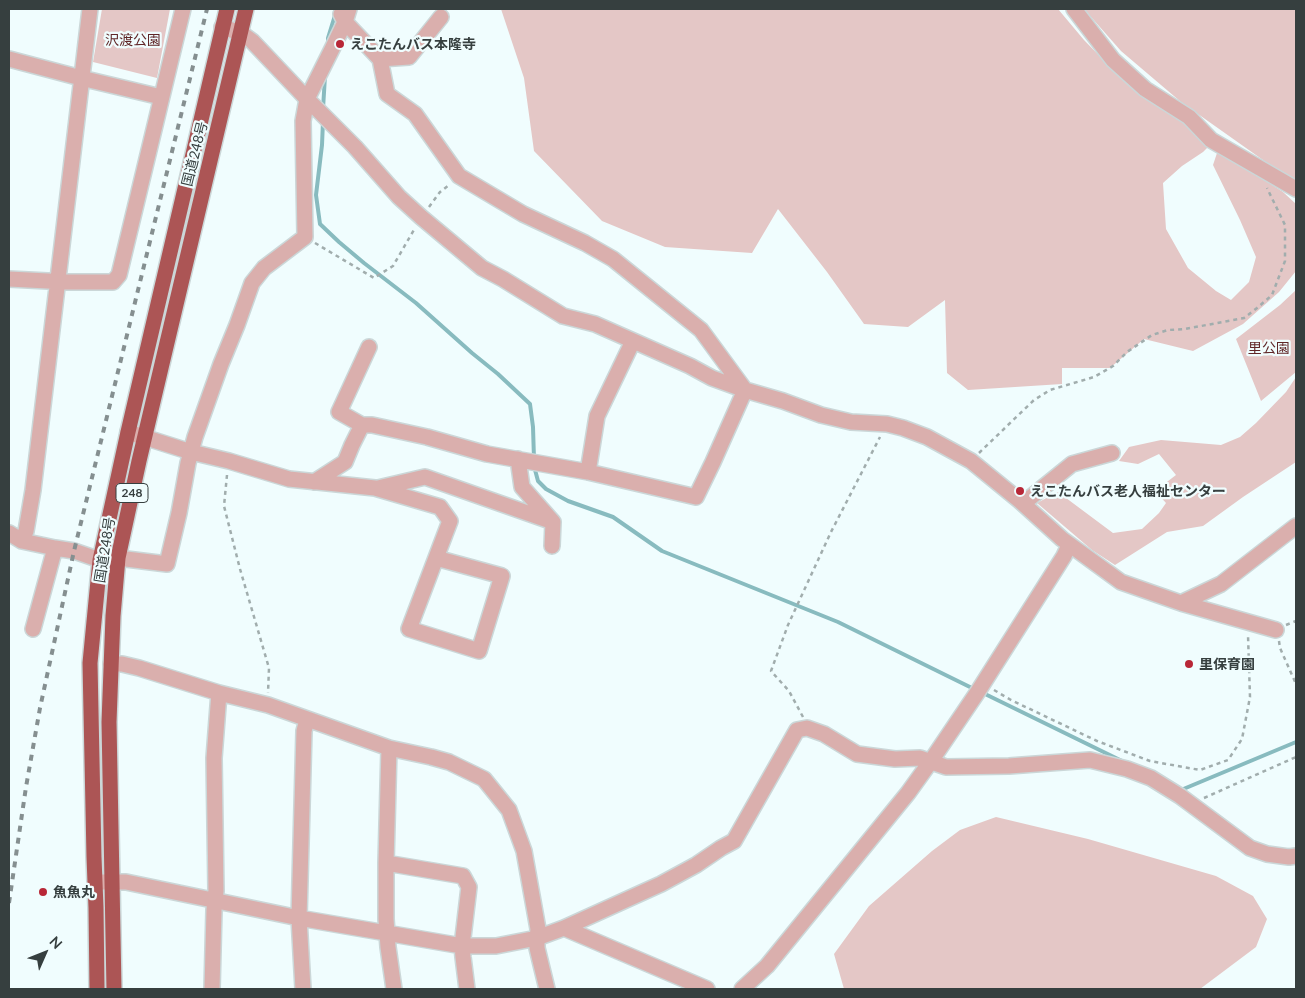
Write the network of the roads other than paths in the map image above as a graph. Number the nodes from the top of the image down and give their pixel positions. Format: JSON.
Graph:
{"nodes":[{"id":1,"x":90,"y":9,"type":"edge"},
{"id":2,"x":183,"y":9,"type":"edge"},
{"id":3,"x":227,"y":9,"type":"edge"},
{"id":4,"x":246,"y":9,"type":"edge"},
{"id":5,"x":1074,"y":9,"type":"edge"},
{"id":6,"x":344,"y":13,"type":"edge"},
{"id":7,"x":441,"y":17,"type":"dead end"},
{"id":8,"x":222,"y":27,"type":"junction"},
{"id":9,"x":241,"y":33,"type":"junction"},
{"id":10,"x":9,"y":59,"type":"edge"},
{"id":11,"x":380,"y":59,"type":"junction"},
{"id":12,"x":82,"y":78,"type":"junction"},
{"id":13,"x":161,"y":97,"type":"junction"},
{"id":14,"x":312,"y":104,"type":"junction"},
{"id":15,"x":1296,"y":189,"type":"edge"},
{"id":16,"x":9,"y":279,"type":"edge"},
{"id":17,"x":57,"y":282,"type":"junction"},
{"id":18,"x":633,"y":341,"type":"junction"},
{"id":19,"x":369,"y":347,"type":"dead end"},
{"id":20,"x":745,"y":390,"type":"junction"},
{"id":21,"x":362,"y":425,"type":"junction"},
{"id":22,"x":128,"y":432,"type":"junction"},
{"id":23,"x":145,"y":438,"type":"junction"},
{"id":24,"x":191,"y":452,"type":"junction"},
{"id":25,"x":1112,"y":454,"type":"dead end"},
{"id":26,"x":518,"y":460,"type":"junction"},
{"id":27,"x":588,"y":472,"type":"junction"},
{"id":28,"x":314,"y":482,"type":"junction"},
{"id":29,"x":375,"y":488,"type":"junction"},
{"id":30,"x":1020,"y":501,"type":"junction"},
{"id":31,"x":553,"y":522,"type":"junction"},
{"id":32,"x":1296,"y":526,"type":"edge"},
{"id":33,"x":9,"y":533,"type":"edge"},
{"id":34,"x":22,"y":541,"type":"junction"},
{"id":35,"x":1069,"y":545,"type":"junction"},
{"id":36,"x":552,"y":546,"type":"dead end"},
{"id":37,"x":55,"y":548,"type":"junction"},
{"id":38,"x":118,"y":558,"type":"junction"},
{"id":39,"x":436,"y":558,"type":"junction"},
{"id":40,"x":100,"y":560,"type":"junction"},
{"id":41,"x":1181,"y":603,"type":"junction"},
{"id":42,"x":33,"y":628,"type":"dead end"},
{"id":43,"x":1276,"y":630,"type":"road end"},
{"id":44,"x":111,"y":664,"type":"junction"},
{"id":45,"x":219,"y":693,"type":"junction"},
{"id":46,"x":307,"y":720,"type":"junction"},
{"id":47,"x":390,"y":748,"type":"junction"},
{"id":48,"x":931,"y":761,"type":"junction"},
{"id":49,"x":1296,"y":856,"type":"edge"},
{"id":50,"x":386,"y":863,"type":"junction"},
{"id":51,"x":95,"y":882,"type":"junction"},
{"id":52,"x":112,"y":882,"type":"junction"},
{"id":53,"x":216,"y":900,"type":"junction"},
{"id":54,"x":299,"y":918,"type":"junction"},
{"id":55,"x":564,"y":928,"type":"junction"},
{"id":56,"x":387,"y":933,"type":"junction"},
{"id":57,"x":537,"y":938,"type":"junction"},
{"id":58,"x":462,"y":946,"type":"junction"},
{"id":59,"x":97,"y":989,"type":"edge"},
{"id":60,"x":114,"y":989,"type":"edge"},
{"id":61,"x":212,"y":989,"type":"edge"},
{"id":62,"x":303,"y":989,"type":"edge"},
{"id":63,"x":394,"y":989,"type":"edge"},
{"id":64,"x":468,"y":989,"type":"edge"},
{"id":65,"x":547,"y":989,"type":"edge"},
{"id":66,"x":707,"y":989,"type":"edge"},
{"id":67,"x":742,"y":989,"type":"edge"}],
"edges":[{"from":1,"to":12,"type":"street"},
{"from":2,"to":13,"type":"street"},
{"from":3,"to":8,"type":"highway","name":"国道248号","number":"248"},
{"from":4,"to":9,"type":"highway","name":"国道248号","number":"248"},
{"from":5,"to":15,"type":"street"},
{"from":6,"to":11,"type":"street"},
{"from":6,"to":14,"type":"street"},
{"from":7,"to":11,"type":"street"},
{"from":8,"to":9,"type":"street"},
{"from":8,"to":22,"type":"highway","name":"国道248号","number":"248"},
{"from":9,"to":14,"type":"street"},
{"from":9,"to":23,"type":"highway","name":"国道248号","number":"248"},
{"from":10,"to":12,"type":"street"},
{"from":11,"to":20,"type":"street"},
{"from":12,"to":13,"type":"street"},
{"from":12,"to":17,"type":"street"},
{"from":13,"to":17,"type":"street"},
{"from":14,"to":18,"type":"street"},
{"from":14,"to":24,"type":"street"},
{"from":16,"to":17,"type":"street"},
{"from":17,"to":34,"type":"street"},
{"from":18,"to":20,"type":"street"},
{"from":18,"to":27,"type":"street"},
{"from":19,"to":21,"type":"street"},
{"from":20,"to":27,"type":"street"},
{"from":20,"to":30,"type":"street"},
{"from":21,"to":26,"type":"street"},
{"from":21,"to":28,"type":"street"},
{"from":22,"to":23,"type":"street"},
{"from":22,"to":40,"type":"highway","name":"国道248号","number":"248"},
{"from":23,"to":24,"type":"street"},
{"from":23,"to":38,"type":"highway","name":"国道248号","number":"248"},
{"from":24,"to":28,"type":"street"},
{"from":24,"to":38,"type":"street"},
{"from":25,"to":30,"type":"street"},
{"from":26,"to":27,"type":"street"},
{"from":26,"to":31,"type":"street"},
{"from":28,"to":29,"type":"street"},
{"from":29,"to":31,"type":"street"},
{"from":29,"to":39,"type":"street"},
{"from":30,"to":35,"type":"street"},
{"from":31,"to":36,"type":"street"},
{"from":32,"to":41,"type":"street"},
{"from":33,"to":34,"type":"street"},
{"from":34,"to":37,"type":"street"},
{"from":35,"to":41,"type":"street"},
{"from":35,"to":48,"type":"street"},
{"from":37,"to":40,"type":"street"},
{"from":37,"to":42,"type":"street"},
{"from":38,"to":44,"type":"highway","name":"国道248号","number":"248"},
{"from":39,"to":39,"type":"street"},
{"from":40,"to":51,"type":"highway","name":"国道248号","number":"248"},
{"from":41,"to":43,"type":"street"},
{"from":44,"to":45,"type":"street"},
{"from":44,"to":52,"type":"highway","name":"国道248号","number":"248"},
{"from":45,"to":46,"type":"street"},
{"from":45,"to":53,"type":"street"},
{"from":46,"to":47,"type":"street"},
{"from":46,"to":54,"type":"street"},
{"from":47,"to":50,"type":"street"},
{"from":47,"to":57,"type":"street"},
{"from":48,"to":49,"type":"street"},
{"from":48,"to":55,"type":"street"},
{"from":48,"to":67,"type":"street"},
{"from":50,"to":56,"type":"street"},
{"from":50,"to":58,"type":"street"},
{"from":51,"to":52,"type":"street"},
{"from":51,"to":59,"type":"highway","name":"国道248号","number":"248"},
{"from":52,"to":53,"type":"street"},
{"from":52,"to":60,"type":"highway","name":"国道248号","number":"248"},
{"from":53,"to":54,"type":"street"},
{"from":53,"to":61,"type":"street"},
{"from":54,"to":56,"type":"street"},
{"from":54,"to":62,"type":"street"},
{"from":55,"to":57,"type":"street"},
{"from":55,"to":66,"type":"street"},
{"from":56,"to":58,"type":"street"},
{"from":56,"to":63,"type":"street"},
{"from":57,"to":58,"type":"street"},
{"from":57,"to":65,"type":"street"},
{"from":58,"to":64,"type":"street"}]}
